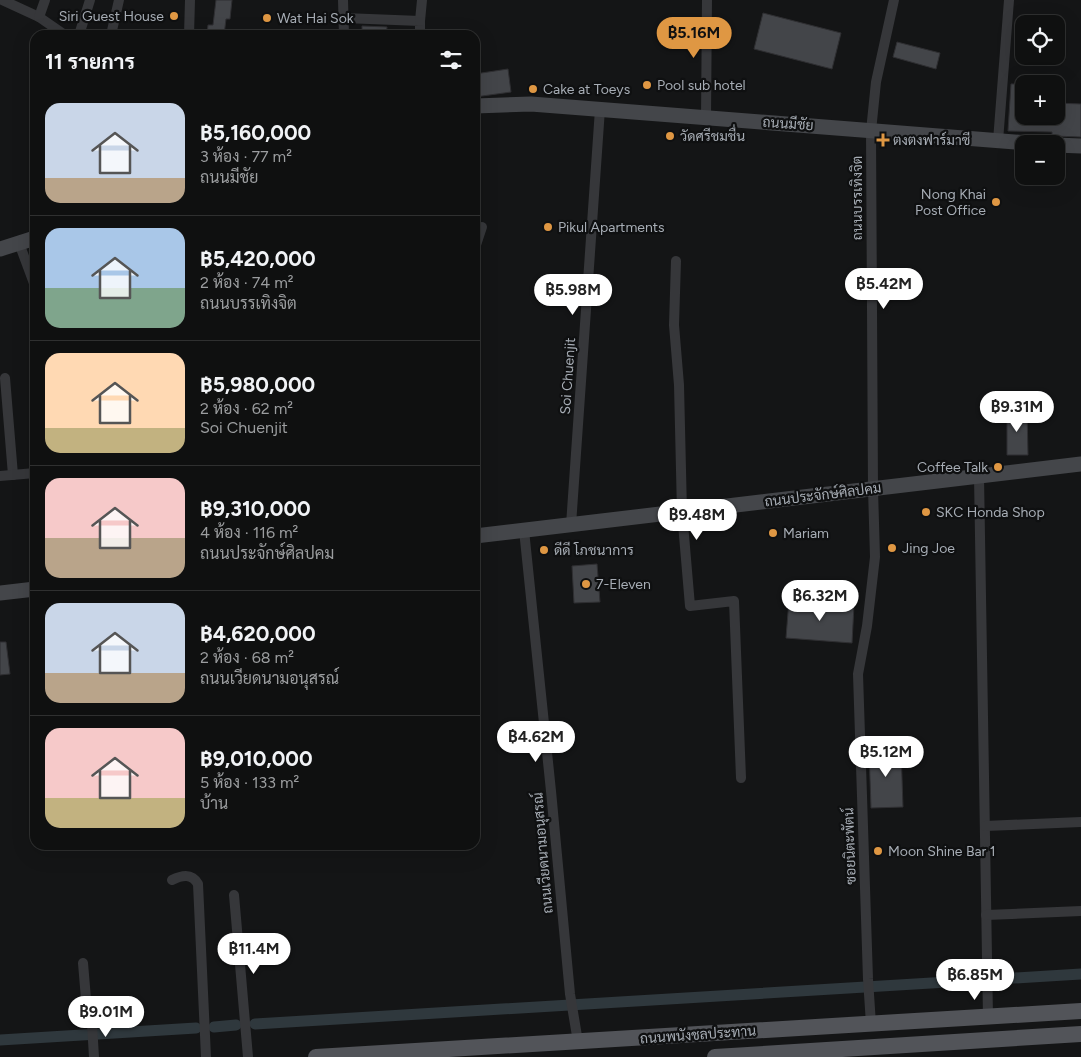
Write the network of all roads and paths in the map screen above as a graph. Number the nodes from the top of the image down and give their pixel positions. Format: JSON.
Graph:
{"nodes":[{"id":1,"x":2,"y":0,"type":"edge"},
{"id":2,"x":45,"y":0,"type":"edge"},
{"id":3,"x":90,"y":0,"type":"edge"},
{"id":4,"x":119,"y":0,"type":"edge"},
{"id":5,"x":190,"y":0,"type":"edge"},
{"id":6,"x":343,"y":0,"type":"edge"},
{"id":7,"x":422,"y":0,"type":"edge"},
{"id":8,"x":707,"y":0,"type":"edge"},
{"id":9,"x":894,"y":0,"type":"edge"},
{"id":10,"x":1010,"y":0,"type":"edge"},
{"id":11,"x":39,"y":17,"type":"junction"},
{"id":12,"x":344,"y":18,"type":"junction"},
{"id":13,"x":420,"y":21,"type":"junction"},
{"id":14,"x":58,"y":30,"type":"edge"},
{"id":15,"x":81,"y":30,"type":"edge"},
{"id":16,"x":112,"y":30,"type":"edge"},
{"id":17,"x":189,"y":30,"type":"edge"},
{"id":18,"x":344,"y":30,"type":"edge"},
{"id":19,"x":420,"y":30,"type":"edge"},
{"id":20,"x":480,"y":106,"type":"edge"},
{"id":21,"x":600,"y":109,"type":"junction"},
{"id":22,"x":706,"y":118,"type":"junction"},
{"id":23,"x":871,"y":131,"type":"junction"},
{"id":24,"x":998,"y":141,"type":"junction"},
{"id":25,"x":1015,"y":142,"type":"edge"},
{"id":26,"x":1065,"y":145,"type":"edge"},
{"id":27,"x":1081,"y":146,"type":"edge"},
{"id":28,"x":482,"y":227,"type":"dead end"},
{"id":29,"x":480,"y":233,"type":"edge"},
{"id":30,"x":30,"y":240,"type":"edge"},
{"id":31,"x":19,"y":243,"type":"junction"},
{"id":32,"x":0,"y":250,"type":"edge"},
{"id":33,"x":676,"y":261,"type":"dead end"},
{"id":34,"x":30,"y":273,"type":"edge"},
{"id":35,"x":5,"y":378,"type":"dead end"},
{"id":36,"x":1081,"y":464,"type":"edge"},
{"id":37,"x":30,"y":473,"type":"edge"},
{"id":38,"x":13,"y":474,"type":"junction"},
{"id":39,"x":0,"y":476,"type":"edge"},
{"id":40,"x":979,"y":476,"type":"junction"},
{"id":41,"x":873,"y":489,"type":"junction"},
{"id":42,"x":682,"y":512,"type":"junction"},
{"id":43,"x":571,"y":525,"type":"junction"},
{"id":44,"x":524,"y":530,"type":"junction"},
{"id":45,"x":480,"y":535,"type":"edge"},
{"id":46,"x":30,"y":590,"type":"edge"},
{"id":47,"x":0,"y":593,"type":"edge"},
{"id":48,"x":742,"y":778,"type":"dead end"},
{"id":49,"x":1081,"y":822,"type":"edge"},
{"id":50,"x":985,"y":826,"type":"junction"},
{"id":51,"x":172,"y":880,"type":"dead end"},
{"id":52,"x":234,"y":895,"type":"dead end"},
{"id":53,"x":1081,"y":911,"type":"edge"},
{"id":54,"x":986,"y":915,"type":"junction"},
{"id":55,"x":83,"y":963,"type":"dead end"},
{"id":56,"x":1081,"y":1011,"type":"edge"},
{"id":57,"x":988,"y":1017,"type":"junction"},
{"id":58,"x":871,"y":1024,"type":"junction"},
{"id":59,"x":1081,"y":1034,"type":"edge"},
{"id":60,"x":578,"y":1050,"type":"edge"},
{"id":61,"x":94,"y":1055,"type":"edge"},
{"id":62,"x":206,"y":1057,"type":"edge"},
{"id":63,"x":248,"y":1057,"type":"edge"},
{"id":64,"x":316,"y":1057,"type":"edge"},
{"id":65,"x":715,"y":1057,"type":"edge"}],
"edges":[{"from":1,"to":11,"type":"street"},
{"from":2,"to":11,"type":"street"},
{"from":3,"to":15,"type":"street"},
{"from":4,"to":16,"type":"street"},
{"from":5,"to":17,"type":"street"},
{"from":6,"to":12,"type":"street"},
{"from":7,"to":13,"type":"street"},
{"from":8,"to":22,"type":"street"},
{"from":9,"to":23,"type":"street","name":"ถนนบรรเทิงจิต"},
{"from":10,"to":24,"type":"street"},
{"from":11,"to":14,"type":"street"},
{"from":12,"to":13,"type":"street"},
{"from":12,"to":18,"type":"street"},
{"from":13,"to":19,"type":"street"},
{"from":20,"to":21,"type":"street","name":"ถนนมีชัย"},
{"from":21,"to":22,"type":"street","name":"ถนนมีชัย"},
{"from":21,"to":43,"type":"street","name":"Soi Chuenjit"},
{"from":22,"to":23,"type":"street","name":"ถนนมีชัย"},
{"from":23,"to":24,"type":"street","name":"ถนนมีชัย"},
{"from":23,"to":41,"type":"street","name":"ถนนบรรเทิงจิต"},
{"from":24,"to":25,"type":"street","name":"ถนนมีชัย"},
{"from":26,"to":27,"type":"street"},
{"from":28,"to":29,"type":"street"},
{"from":30,"to":31,"type":"street"},
{"from":31,"to":32,"type":"street"},
{"from":31,"to":34,"type":"street"},
{"from":33,"to":42,"type":"street"},
{"from":35,"to":38,"type":"street"},
{"from":36,"to":40,"type":"street","name":"ถนนประจักษ์ศิลปคม"},
{"from":37,"to":38,"type":"street"},
{"from":38,"to":39,"type":"street"},
{"from":40,"to":41,"type":"street","name":"ถนนประจักษ์ศิลปคม"},
{"from":40,"to":50,"type":"street"},
{"from":41,"to":42,"type":"street","name":"ถนนประจักษ์ศิลปคม"},
{"from":41,"to":58,"type":"street","name":"ซอยนิตะพัตน์"},
{"from":42,"to":43,"type":"street","name":"ถนนประจักษ์ศิลปคม"},
{"from":42,"to":48,"type":"street"},
{"from":43,"to":44,"type":"street","name":"ถนนประจักษ์ศิลปคม"},
{"from":44,"to":45,"type":"street","name":"ถนนประจักษ์ศิลปคม"},
{"from":44,"to":60,"type":"street","name":"ถนนเวียดนามอนุสรณ์"},
{"from":46,"to":47,"type":"street"},
{"from":49,"to":50,"type":"street"},
{"from":50,"to":54,"type":"street"},
{"from":51,"to":62,"type":"street"},
{"from":52,"to":63,"type":"street"},
{"from":53,"to":54,"type":"street"},
{"from":54,"to":57,"type":"street"},
{"from":55,"to":61,"type":"street"},
{"from":56,"to":57,"type":"main road","name":"ถนนพนังชลประทาน"},
{"from":57,"to":58,"type":"main road","name":"ถนนพนังชลประทาน"},
{"from":58,"to":60,"type":"main road","name":"ถนนพนังชลประทาน"},
{"from":59,"to":65,"type":"main road","name":"ถนนพนังชลประทาน"},
{"from":60,"to":64,"type":"main road","name":"ถนนพนังชลประทาน"}]}
